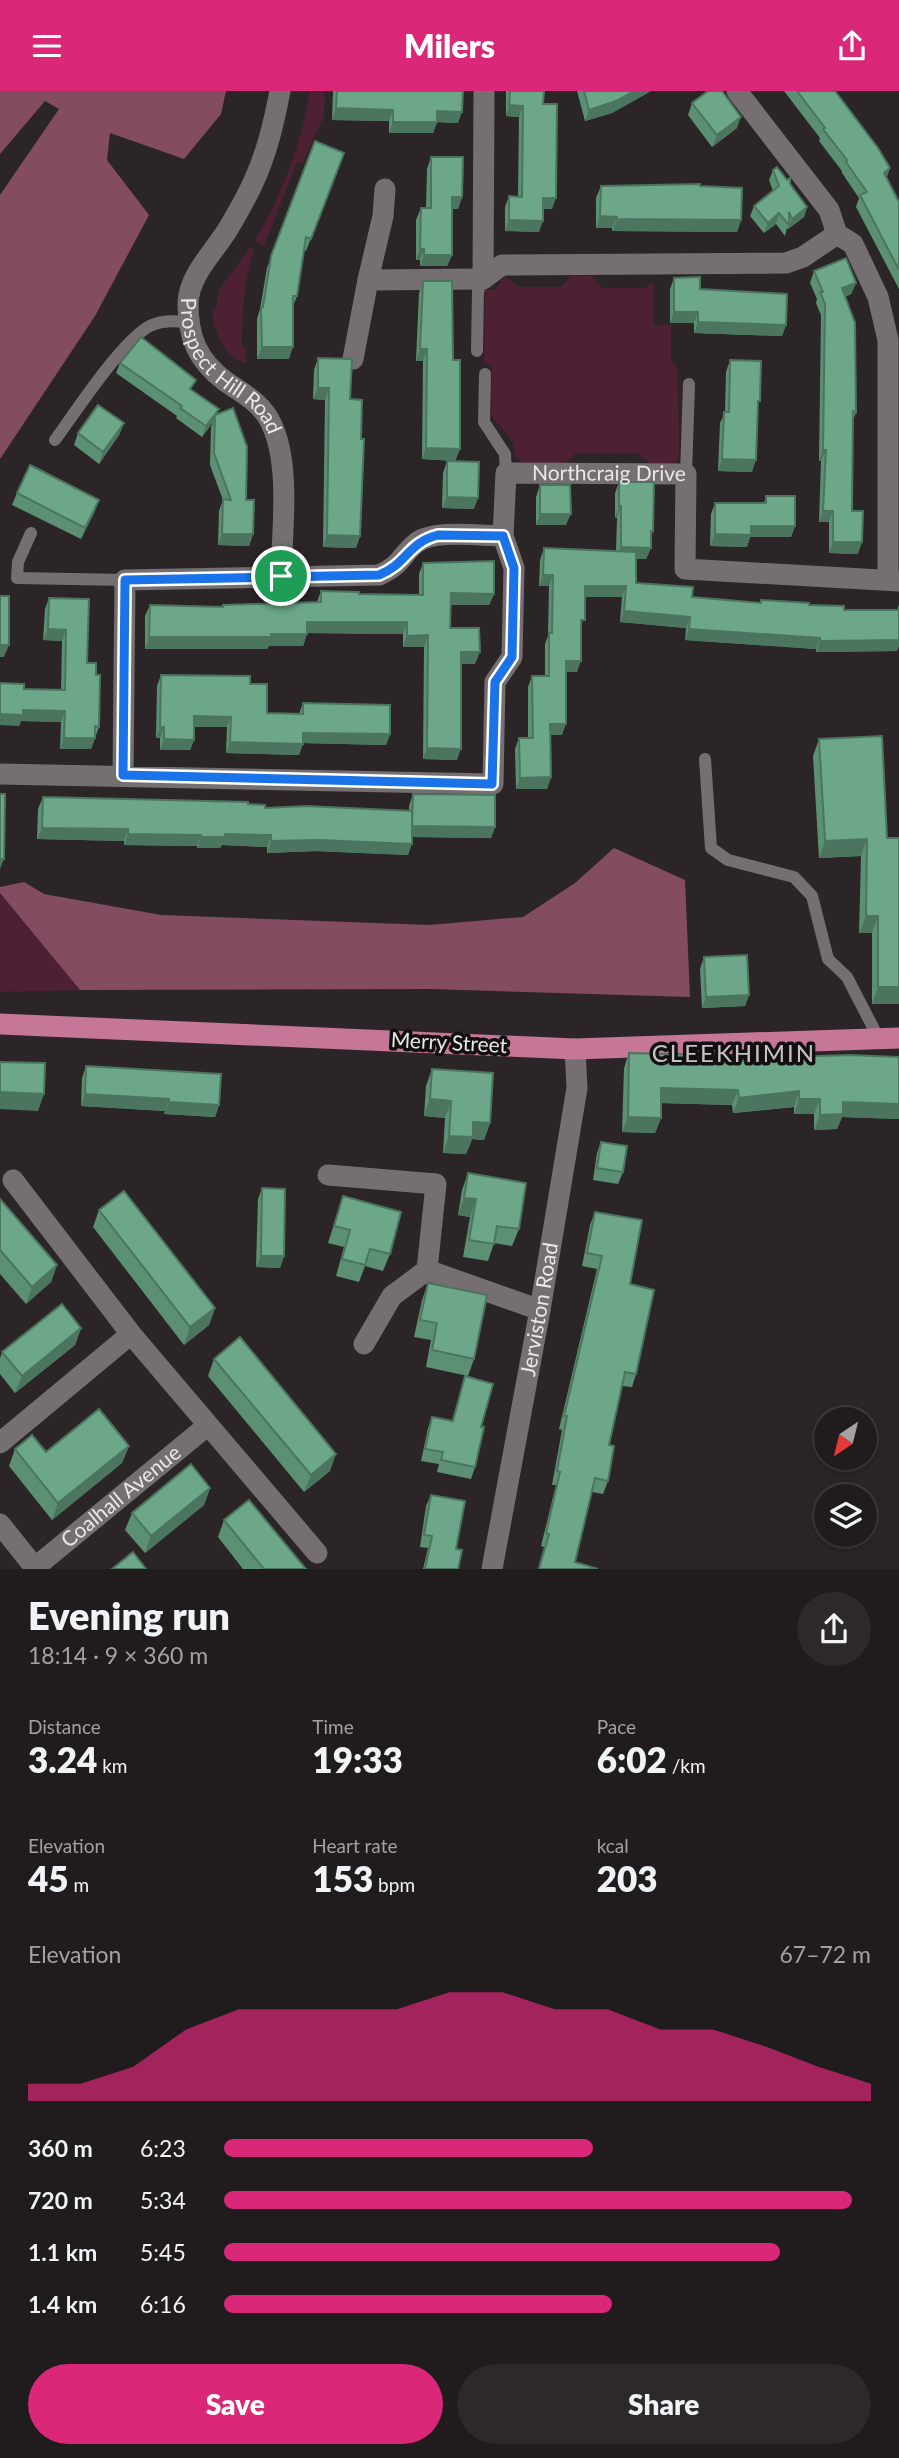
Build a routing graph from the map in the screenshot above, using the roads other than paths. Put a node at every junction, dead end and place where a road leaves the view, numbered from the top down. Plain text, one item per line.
1 (280, 91) edge
2 (484, 91) edge
3 (737, 91) edge
4 (384, 189) dead end
5 (837, 234) junction
6 (483, 279) junction
7 (368, 280) junction
8 (189, 322) junction
9 (477, 351) dead end
10 (353, 359) edge
11 (485, 374) dead end
12 (689, 384) dead end
13 (55, 440) dead end
14 (506, 474) junction
15 (686, 474) junction
16 (31, 533) dead end
17 (503, 536) junction
18 (281, 576) junction
19 (125, 580) junction
20 (893, 581) edge
21 (705, 759) dead end
22 (0, 773) edge
23 (123, 775) junction
24 (0, 1024) edge
25 (889, 1038) edge
26 (575, 1049) junction
27 (328, 1175) dead end
28 (13, 1180) dead end
29 (427, 1270) junction
30 (540, 1310) junction
31 (131, 1334) junction
32 (364, 1344) dead end
33 (207, 1426) junction
34 (0, 1443) edge
35 (0, 1524) edge
36 (317, 1553) dead end
37 (35, 1568) edge
38 (492, 1569) edge

1 - 8 street, Prospect Hill Road
2 - 6 street
3 - 5 street, Northcraig Drive
4 - 7 street
5 - 6 street
5 - 20 street, Northcraig Drive
6 - 7 street
6 - 9 lane
7 - 10 street
8 - 13 lane
8 - 18 street, Prospect Hill Road
11 - 14 lane
12 - 15 lane
14 - 15 street, Northcraig Drive
14 - 17 street, Northcraig Drive
15 - 20 street, Northcraig Drive
16 - 19 lane
17 - 18 street
17 - 23 street
18 - 19 street
19 - 23 street
21 - 25 lane
22 - 23 street
24 - 26 main road, Merry Street
25 - 26 main road, Merry Street
26 - 30 street, Jerviston Road
27 - 29 street
28 - 31 street
29 - 30 street
29 - 32 street
30 - 38 street, Jerviston Road
31 - 33 street
31 - 34 street
33 - 36 street
33 - 37 street, Coalhall Avenue
35 - 37 street

